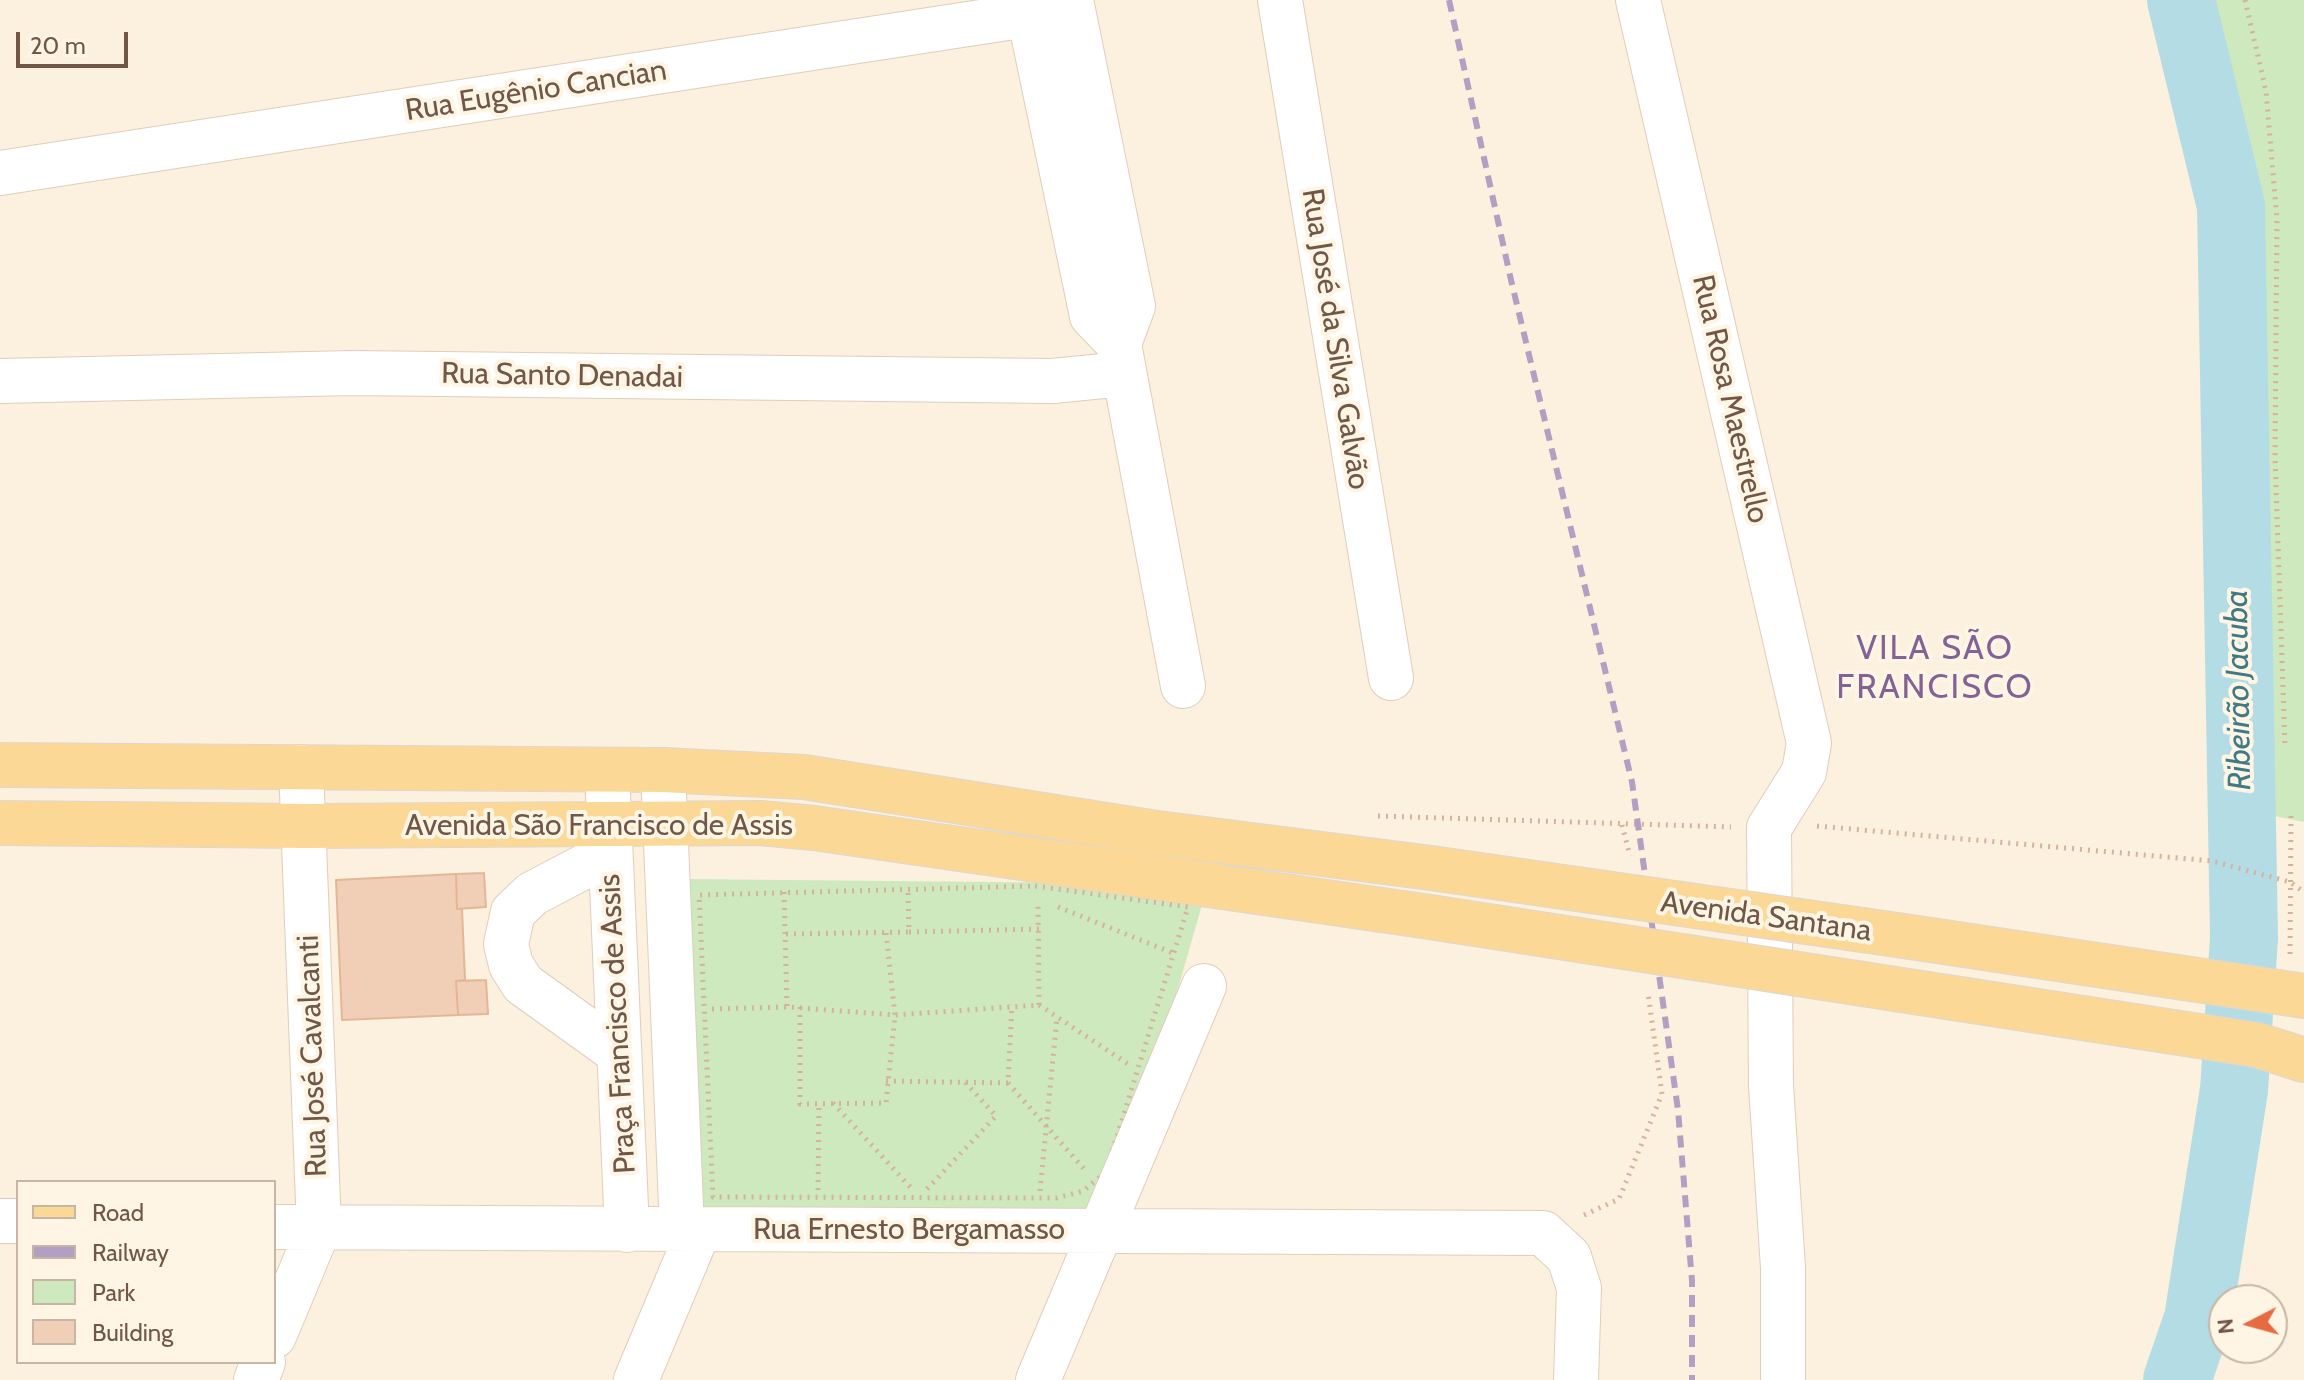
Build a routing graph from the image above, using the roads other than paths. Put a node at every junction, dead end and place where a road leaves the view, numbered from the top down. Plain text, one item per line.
1 (1280, 0) edge
2 (1638, 0) edge
3 (1072, 4) edge
4 (1028, 8) edge
5 (0, 173) edge
6 (1121, 359) junction
7 (0, 381) edge
8 (1391, 678) dead end
9 (1183, 686) dead end
10 (0, 765) edge
11 (301, 767) junction
12 (607, 770) junction
13 (663, 770) junction
14 (0, 823) edge
15 (666, 823) junction
16 (306, 826) junction
17 (609, 838) junction
18 (1228, 842) joint
19 (1241, 890) joint
20 (1204, 986) dead end
21 (2287, 994) edge
22 (619, 1053) junction
23 (2304, 1060) edge
24 (276, 1227) edge
25 (319, 1228) junction
26 (627, 1230) junction
27 (690, 1230) junction
28 (1100, 1231) junction
29 (276, 1331) edge
30 (636, 1380) edge
31 (1038, 1380) edge
32 (1576, 1380) edge
33 (1783, 1380) edge

1 - 8 street, Rua José da Silva Galvão
2 - 33 street, Rua Rosa Maestrello
3 - 4 street, Rua Eugênio Cancian
3 - 6 street
4 - 5 street, Rua Eugênio Cancian
4 - 6 street
6 - 7 street, Rua Santo Denadai
6 - 9 street
10 - 11 main road, Avenida São Francisco de Assis
11 - 12 main road, Avenida São Francisco de Assis
11 - 16 street, Rua José Cavalcanti
12 - 13 main road, Avenida São Francisco de Assis
12 - 17 street, Praça Francisco de Assis
13 - 15 street, Praça Francisco de Assis
13 - 18 main road, Avenida São Francisco de Assis
14 - 16 main road, Avenida São Francisco de Assis
15 - 17 main road, Avenida São Francisco de Assis
15 - 19 main road, Avenida São Francisco de Assis
15 - 27 street, Praça Francisco de Assis
16 - 17 main road, Avenida São Francisco de Assis
16 - 25 street, Rua José Cavalcanti
17 - 22 street, Praça Francisco de Assis
17 - 22 street
18 - 21 main road, Avenida Santana, bridge
19 - 23 main road, Avenida Santana, bridge
20 - 28 street
22 - 26 street, Praça Francisco de Assis
24 - 25 street, Rua Ernesto Bergamasso
25 - 26 street, Rua Ernesto Bergamasso
25 - 29 street, Rua José Cavalcanti
26 - 27 street, Rua Ernesto Bergamasso
27 - 28 street, Rua Ernesto Bergamasso
27 - 30 street
28 - 31 street
28 - 32 street, Rua Ernesto Bergamasso

